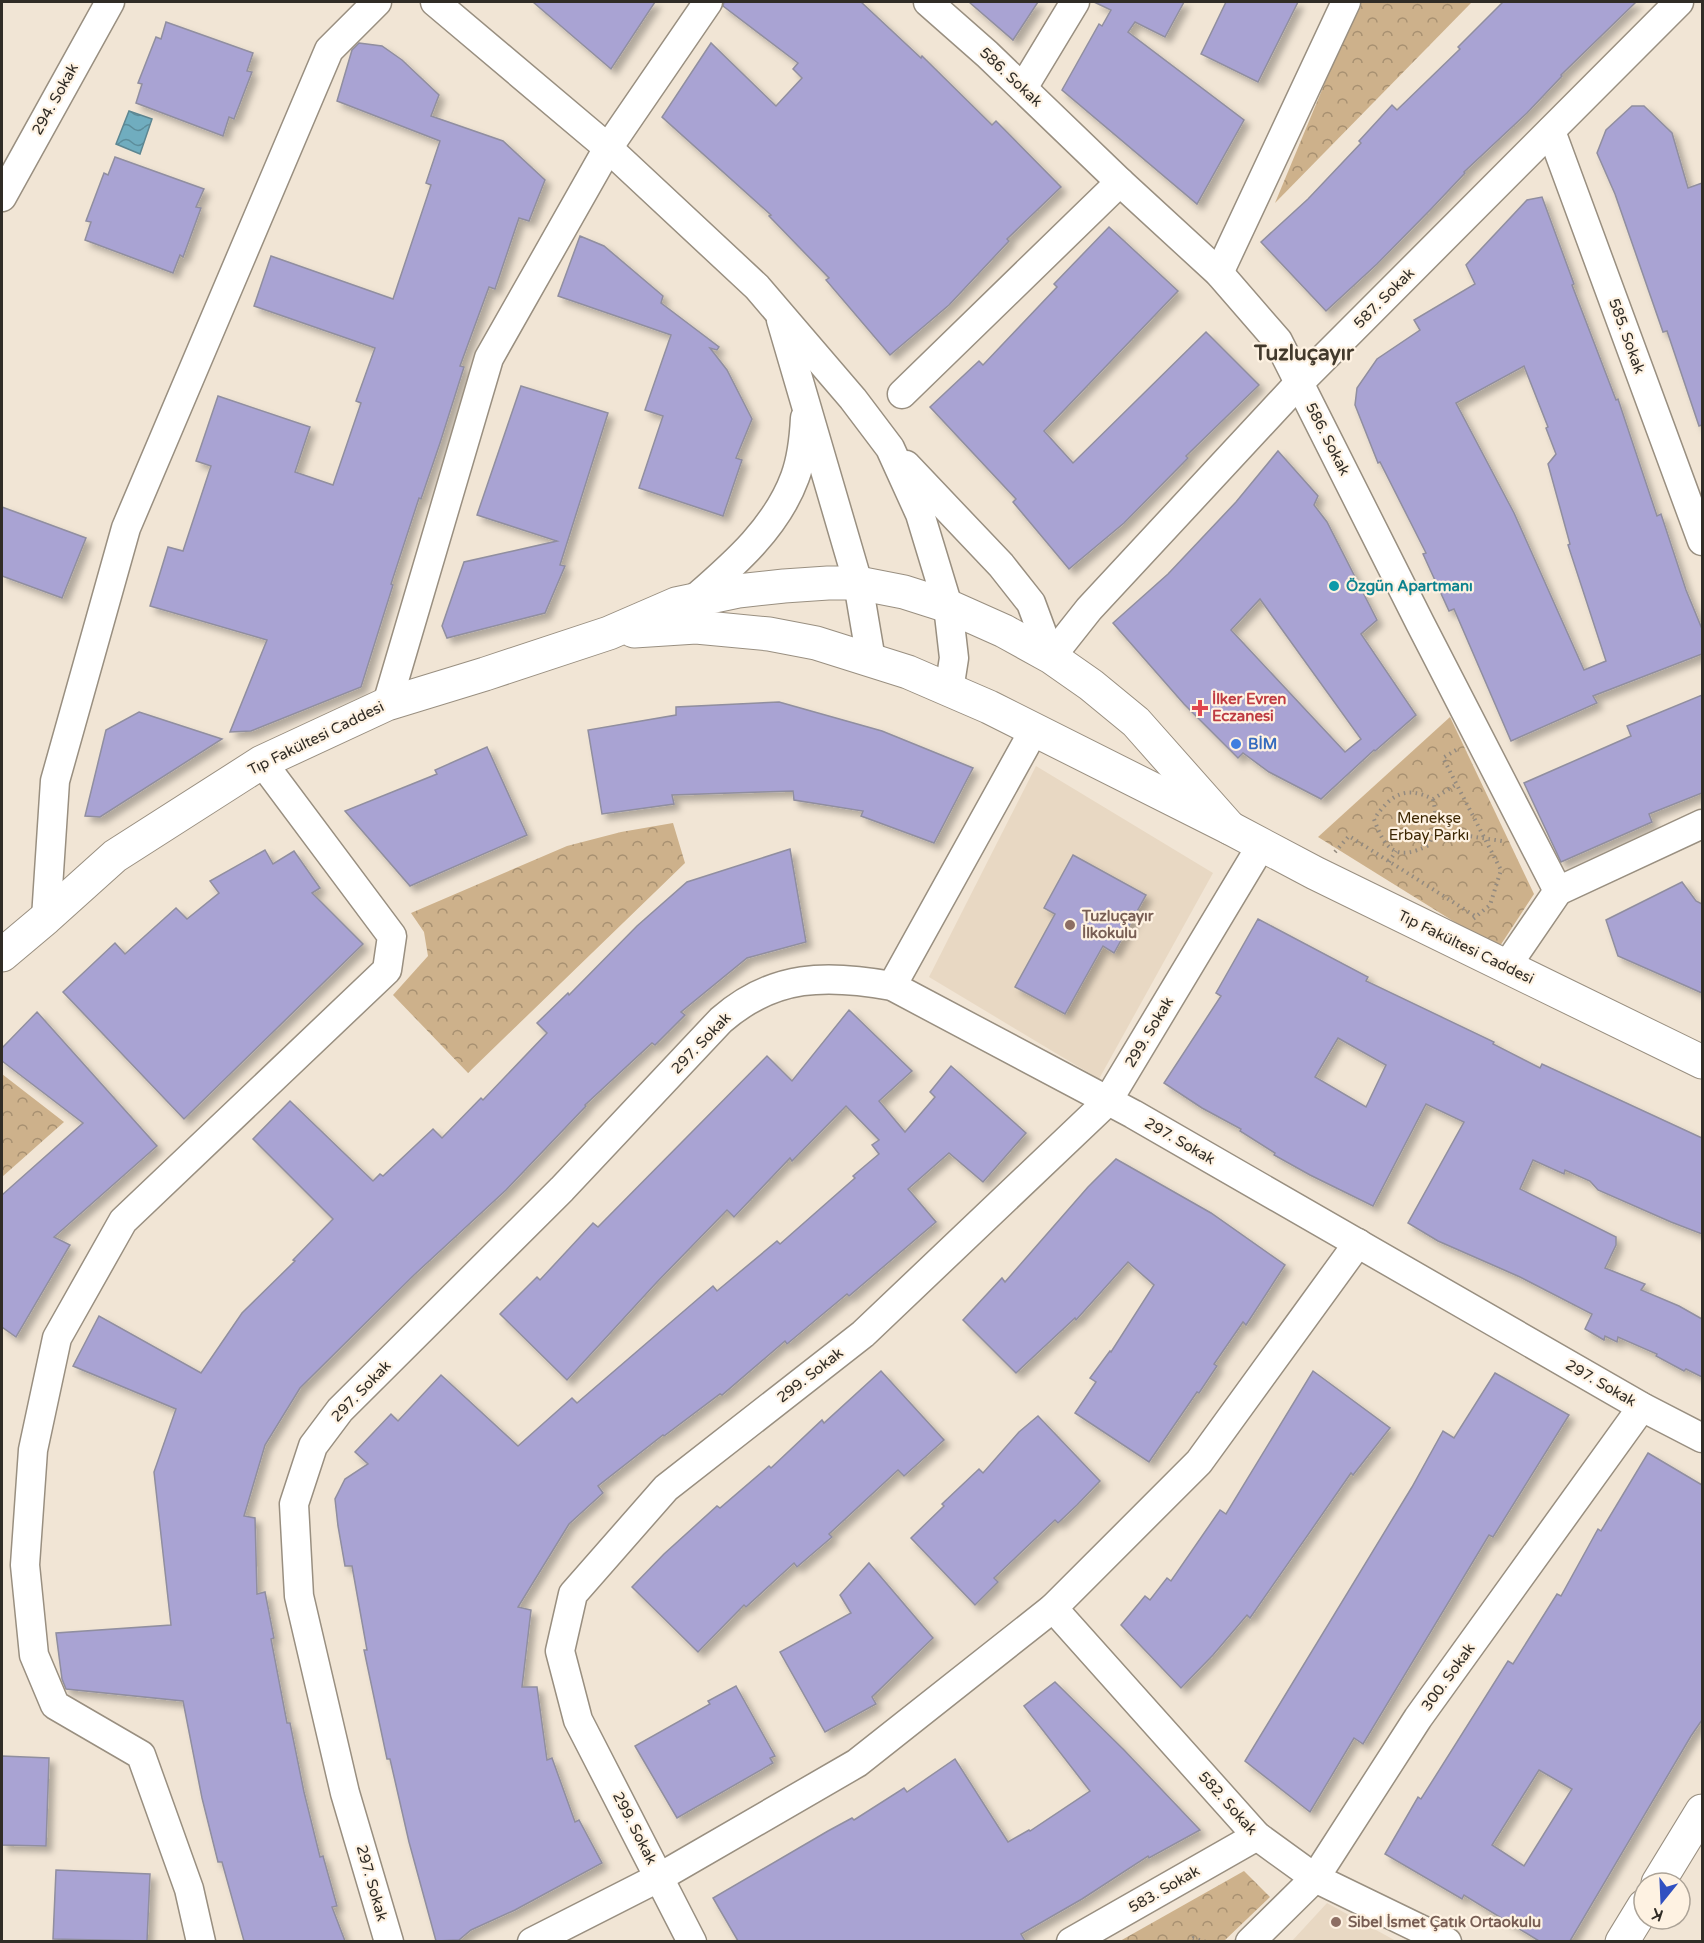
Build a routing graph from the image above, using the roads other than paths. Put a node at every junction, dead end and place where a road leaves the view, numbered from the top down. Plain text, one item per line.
1 (110, 2) edge
2 (377, 2) edge
3 (435, 2) edge
4 (708, 2) edge
5 (928, 2) edge
6 (1075, 2) edge
7 (1346, 2) edge
8 (1679, 2) edge
9 (1023, 88) junction
10 (1551, 131) junction
11 (608, 148) junction
12 (1120, 182) junction
13 (2, 197) edge
14 (1219, 273) junction
15 (779, 312) junction
16 (1299, 383) junction
17 (902, 394) dead end
18 (806, 404) junction
19 (890, 448) junction
20 (1702, 541) edge
21 (858, 583) junction
22 (692, 601) junction
23 (948, 606) junction
24 (609, 633) junction
25 (1051, 657) junction
26 (871, 660) junction
27 (949, 690) junction
28 (387, 704) junction
29 (1034, 730) junction
30 (262, 762) junction
31 (1702, 824) edge
32 (1230, 828) junction
33 (1261, 846) junction
34 (1558, 891) junction
35 (46, 918) junction
36 (2, 955) edge
37 (1506, 967) junction
38 (892, 986) junction
39 (1702, 1062) edge
40 (1107, 1102) junction
41 (1358, 1243) junction
42 (1641, 1407) junction
43 (1702, 1438) edge
44 (1053, 1608) junction
45 (1702, 1811) edge
46 (1257, 1836) junction
47 (1665, 1871) edge
48 (660, 1877) junction
49 (1315, 1878) junction
50 (1632, 1925) edge
51 (201, 1941) edge
52 (389, 1941) edge
53 (532, 1941) edge
54 (692, 1941) edge
55 (1071, 1941) edge
56 (1250, 1941) edge
57 (1447, 1941) edge
58 (1622, 1941) edge

1 - 13 street, 294. Sokak
2 - 35 street
3 - 11 street
4 - 11 street
5 - 9 street, 586. Sokak
6 - 9 street
7 - 14 street
8 - 10 street, 587. Sokak
9 - 12 street, 586. Sokak
10 - 16 street, 587. Sokak
10 - 20 street, 585. Sokak
11 - 15 street
11 - 28 street
12 - 14 street, 586. Sokak
12 - 17 street
14 - 16 street, 586. Sokak
15 - 18 street
15 - 19 street
16 - 25 street, 587. Sokak
16 - 34 street, 586. Sokak
18 - 21 street
18 - 22 street
19 - 23 street
19 - 25 street
21 - 22 main road
21 - 23 main road
21 - 26 street
22 - 24 main road
23 - 25 main road
23 - 27 street
24 - 26 main road
24 - 28 main road, Tıp Fakültesi Caddesi
25 - 32 main road
26 - 27 main road
27 - 29 main road
28 - 30 main road, Tıp Fakültesi Caddesi
29 - 32 main road
29 - 38 street
30 - 35 main road, Tıp Fakültesi Caddesi
30 - 51 street
31 - 34 street
32 - 33 main road, Tıp Fakültesi Caddesi
33 - 37 main road, Tıp Fakültesi Caddesi
33 - 40 street, 299. Sokak
34 - 37 street
35 - 36 main road, Tıp Fakültesi Caddesi
37 - 39 main road, Tıp Fakültesi Caddesi
38 - 40 street, 297. Sokak
38 - 52 street, 297. Sokak
40 - 41 street, 297. Sokak
40 - 48 street, 299. Sokak
41 - 42 street, 297. Sokak
41 - 44 street
42 - 43 street, 297. Sokak
42 - 49 street, 300. Sokak
44 - 46 street, 582. Sokak
44 - 48 street
45 - 47 main road
46 - 49 street, 582. Sokak
46 - 55 street, 583. Sokak
48 - 53 street
48 - 54 street, 299. Sokak
49 - 56 street, 300. Sokak
49 - 57 street, 582. Sokak
50 - 58 main road

